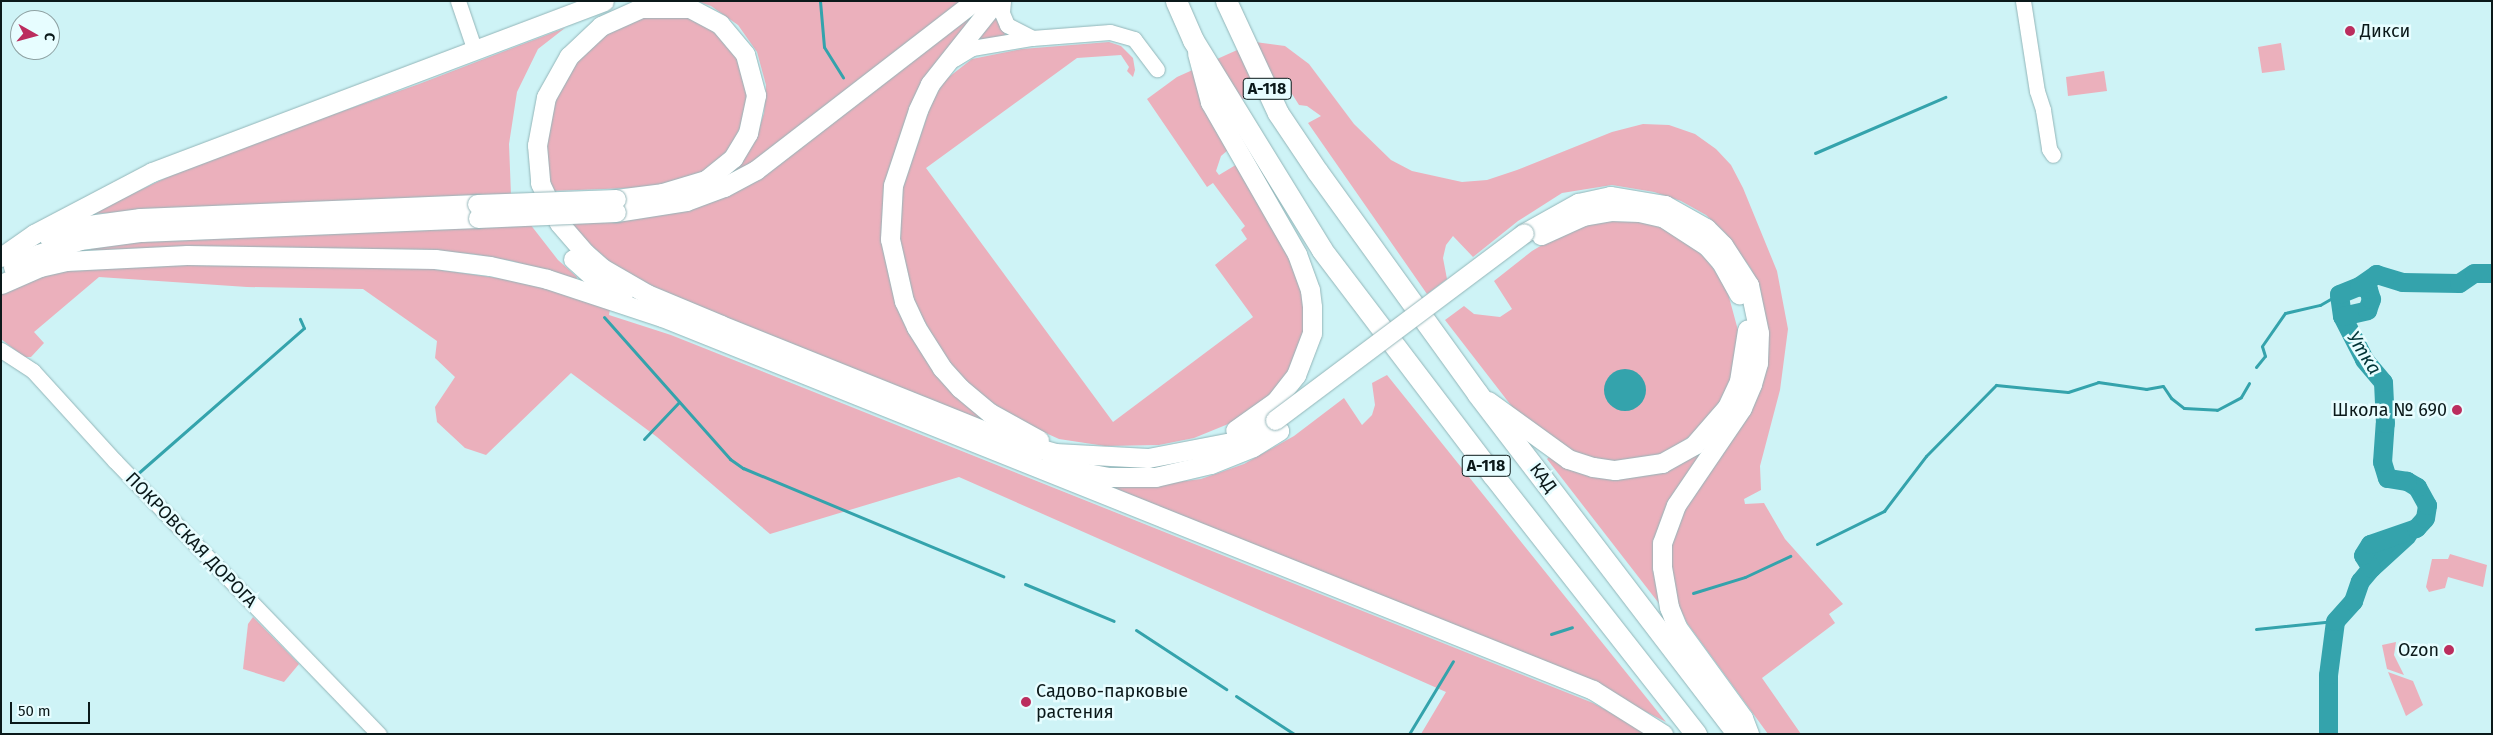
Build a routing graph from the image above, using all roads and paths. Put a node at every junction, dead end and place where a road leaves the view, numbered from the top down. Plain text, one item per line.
1 (458, 1) edge
2 (604, 1) edge
3 (624, 1) edge
4 (975, 1) edge
5 (996, 1) edge
6 (1003, 1) edge
7 (1176, 1) edge
8 (1226, 1) edge
9 (2023, 1) edge
10 (1032, 38) junction
11 (1193, 40) junction
12 (474, 48) junction
13 (944, 65) junction
14 (1156, 69) dead end
15 (2053, 155) dead end
16 (616, 205) junction
17 (478, 211) junction
18 (1527, 237) junction
19 (17, 246) junction
20 (1, 257) edge
21 (1, 274) edge
22 (1, 284) edge
23 (662, 317) junction
24 (1, 350) edge
25 (1477, 393) junction
26 (1280, 424) junction
27 (984, 448) junction
28 (1197, 448) junction
29 (1095, 457) junction
30 (379, 734) edge
31 (1663, 734) edge
32 (1696, 734) edge
33 (1738, 734) edge
34 (1749, 734) edge

1 - 12 street
2 - 12 main road
3 - 23 main road
4 - 16 main road
5 - 13 main road
6 - 10 street
7 - 11 highway, А-118
8 - 25 highway, КАД / А-118
9 - 15 street
10 - 13 street
10 - 14 street
11 - 28 main road
11 - 32 highway, А-118
12 - 19 main road
13 - 29 main road
16 - 17 main road, bridge
16 - 29 main road
17 - 19 main road
17 - 21 main road
18 - 25 main road
18 - 26 main road, bridge
18 - 34 main road
19 - 20 main road
22 - 23 main road
23 - 27 main road
24 - 30 street, ПОКРОВСКАЯ ДОРОГА
25 - 33 highway, КАД / А-118
26 - 27 main road
26 - 28 main road
27 - 31 main road
28 - 29 main road

